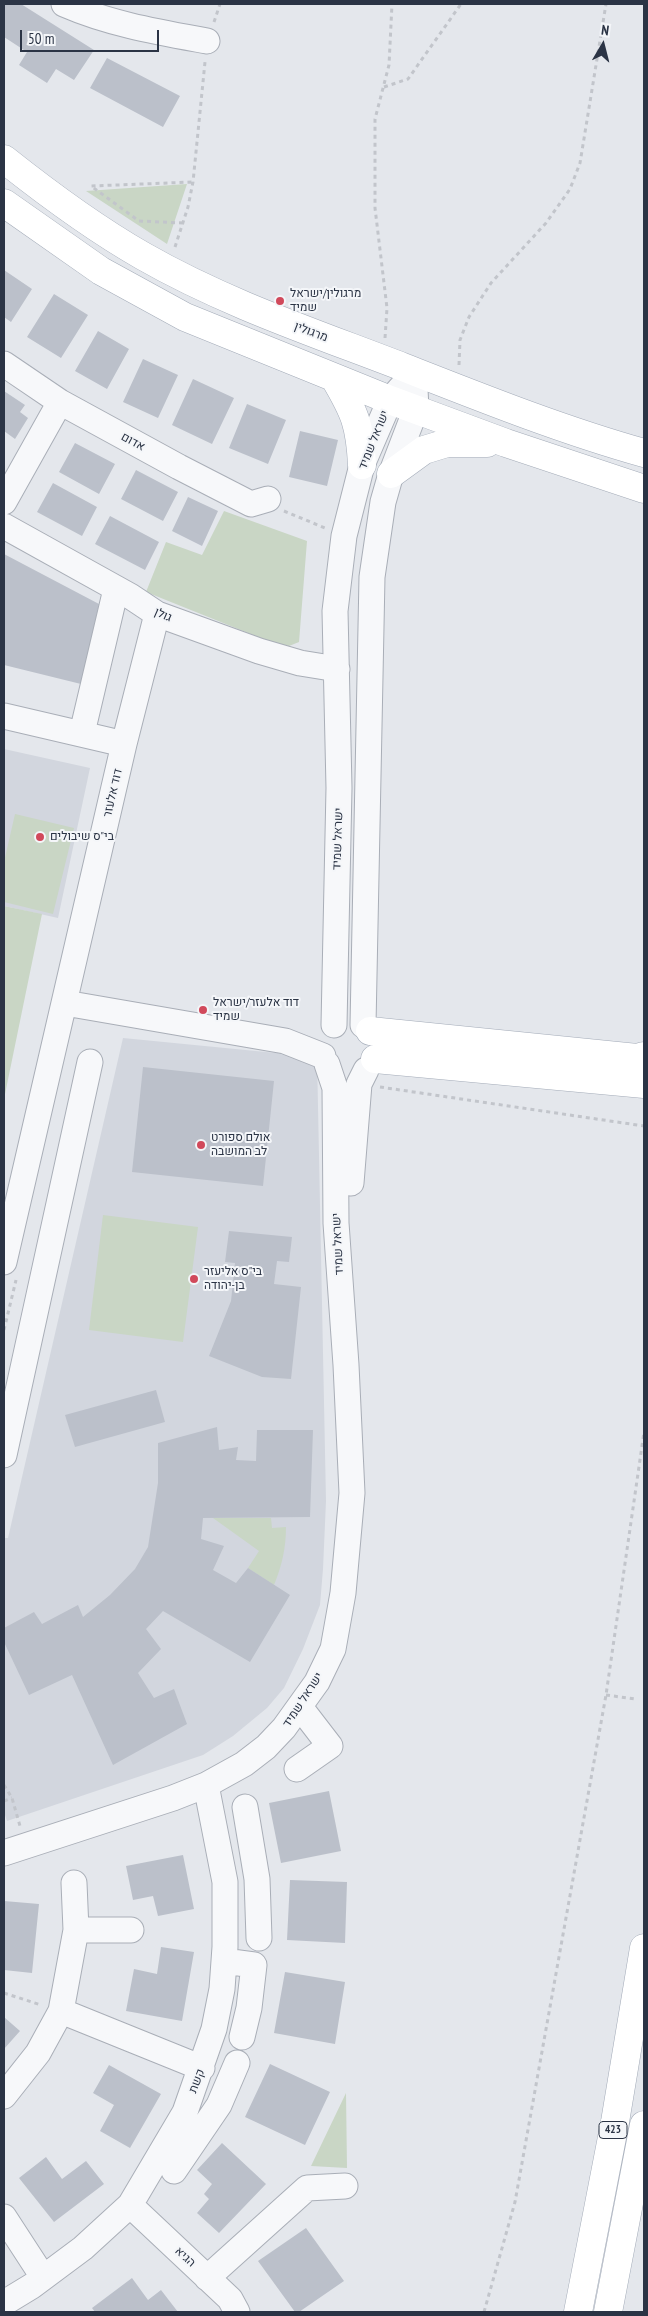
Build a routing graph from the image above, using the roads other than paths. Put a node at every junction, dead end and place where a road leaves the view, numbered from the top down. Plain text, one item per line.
1 (64, 4) edge
2 (208, 42) road end
3 (4, 159) edge
4 (4, 202) edge
5 (4, 364) edge
6 (415, 372) junction
7 (335, 379) junction
8 (390, 400) junction
9 (60, 402) junction
10 (416, 409) junction
11 (506, 443) junction
12 (644, 453) edge
13 (362, 465) junction
14 (391, 474) junction
15 (644, 489) edge
16 (265, 500) road end
17 (4, 502) edge
18 (4, 526) edge
19 (116, 589) junction
20 (156, 614) junction
21 (336, 670) junction
22 (4, 716) edge
23 (82, 733) junction
24 (124, 744) junction
25 (65, 1003) junction
26 (367, 1028) junction
27 (327, 1045) junction
28 (644, 1056) edge
29 (90, 1062) dead end
30 (366, 1071) junction
31 (644, 1084) edge
32 (23, 1181) junction
33 (61, 1193) junction
34 (4, 1262) edge
35 (346, 1365) junction
36 (4, 1455) edge
37 (300, 1707) junction
38 (297, 1768) dead end
39 (206, 1785) junction
40 (245, 1807) dead end
41 (15, 1849) edge
42 (257, 1879) junction
43 (225, 1882) junction
44 (74, 1883) dead end
45 (76, 1930) junction
46 (131, 1930) dead end
47 (259, 1938) dead end
48 (644, 1948) edge
49 (224, 1961) junction
50 (61, 2011) junction
51 (242, 2037) dead end
52 (237, 2064) dead end
53 (202, 2068) junction
54 (4, 2096) edge
55 (185, 2112) junction
56 (207, 2124) junction
57 (644, 2124) edge
58 (174, 2171) dead end
59 (345, 2186) dead end
60 (130, 2205) junction
61 (4, 2217) edge
62 (43, 2277) junction
63 (207, 2278) junction
64 (4, 2303) edge
65 (237, 2312) edge
66 (578, 2312) edge
67 (608, 2312) edge

1 - 2 street
3 - 6 main road, מרגולין
4 - 7 main road
5 - 9 street, אדום
6 - 8 street, ישראל שמיד
6 - 10 street
6 - 12 main road, מרגולין
7 - 8 main road
7 - 13 main road
8 - 10 main road
8 - 13 street, ישראל שמיד
9 - 16 street, אדום
9 - 17 street
10 - 11 main road
10 - 14 street
11 - 14 main road
11 - 15 main road
13 - 21 street, ישראל שמיד
14 - 26 street
18 - 19 street, גולן
19 - 20 street, גולן
19 - 23 street
20 - 21 street, גולן
20 - 24 street, דוד אלעזר
21 - 27 street, ישראל שמיד
22 - 23 street
23 - 24 street
24 - 25 street, דוד אלעזר
25 - 27 street
25 - 32 street, דוד אלעזר
26 - 27 street
26 - 28 main road
26 - 30 street
27 - 30 street
27 - 35 street, ישראל שמיד
29 - 33 street
30 - 31 main road
30 - 35 street, ישראל שמיד
32 - 33 street
32 - 34 street, דוד אלעזר
33 - 36 street
35 - 37 street, ישראל שמיד
37 - 38 street
37 - 39 street, ישראל שמיד
39 - 41 street, ישראל שמיד
39 - 43 street, קשת
40 - 42 street
42 - 43 street
42 - 47 street
43 - 49 street, קשת
44 - 45 street
45 - 46 street
45 - 50 street
48 - 66 main road, 423
49 - 51 street
49 - 53 street, קשת
50 - 53 street
50 - 54 street
52 - 56 street
53 - 55 street, קשת
55 - 56 street
55 - 60 street, קשת
56 - 58 street
57 - 67 main road, 423
59 - 63 street
60 - 62 street, קשת
60 - 63 street, הגיא
61 - 62 street
62 - 64 street, קשת
63 - 65 street, הגיא

